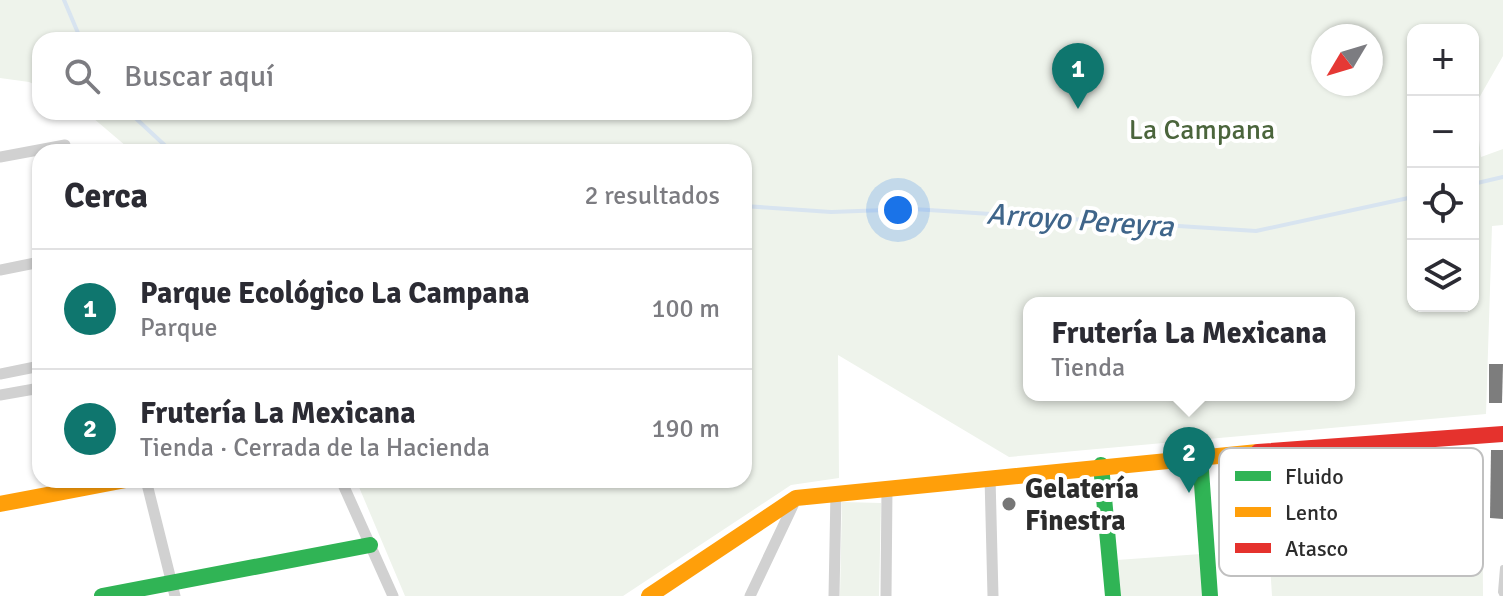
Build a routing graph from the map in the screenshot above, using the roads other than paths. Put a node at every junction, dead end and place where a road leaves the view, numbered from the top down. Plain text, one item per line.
1 (32, 153) edge
2 (0, 157) edge
3 (32, 264) edge
4 (0, 270) edge
5 (32, 368) edge
6 (0, 374) edge
7 (32, 389) edge
8 (0, 395) edge
9 (1503, 434) edge
10 (1310, 448) edge
11 (1219, 455) edge
12 (1200, 456) junction
13 (1101, 465) junction
14 (990, 477) junction
15 (84, 488) edge
16 (148, 488) edge
17 (345, 488) edge
18 (887, 488) junction
19 (836, 492) junction
20 (796, 498) junction
21 (0, 504) edge
22 (370, 545) junction
23 (1503, 568) edge
24 (173, 590) edge
25 (102, 596) edge
26 (393, 596) edge
27 (649, 596) edge
28 (750, 596) edge
29 (834, 596) edge
30 (886, 596) edge
31 (993, 596) edge
32 (1113, 596) edge
33 (1210, 596) edge
34 (1503, 596) edge

1 - 2 street
3 - 4 street
5 - 6 street
7 - 8 street
9 - 10 main road
11 - 12 main road
12 - 13 main road
12 - 33 main road
13 - 14 main road
13 - 32 main road
14 - 18 main road
14 - 31 street
15 - 21 main road
16 - 24 street
17 - 22 street
18 - 19 main road
18 - 30 street
19 - 20 main road
19 - 29 street
20 - 27 main road
20 - 28 street
22 - 24 main road
22 - 26 street
23 - 34 lane
24 - 25 main road

